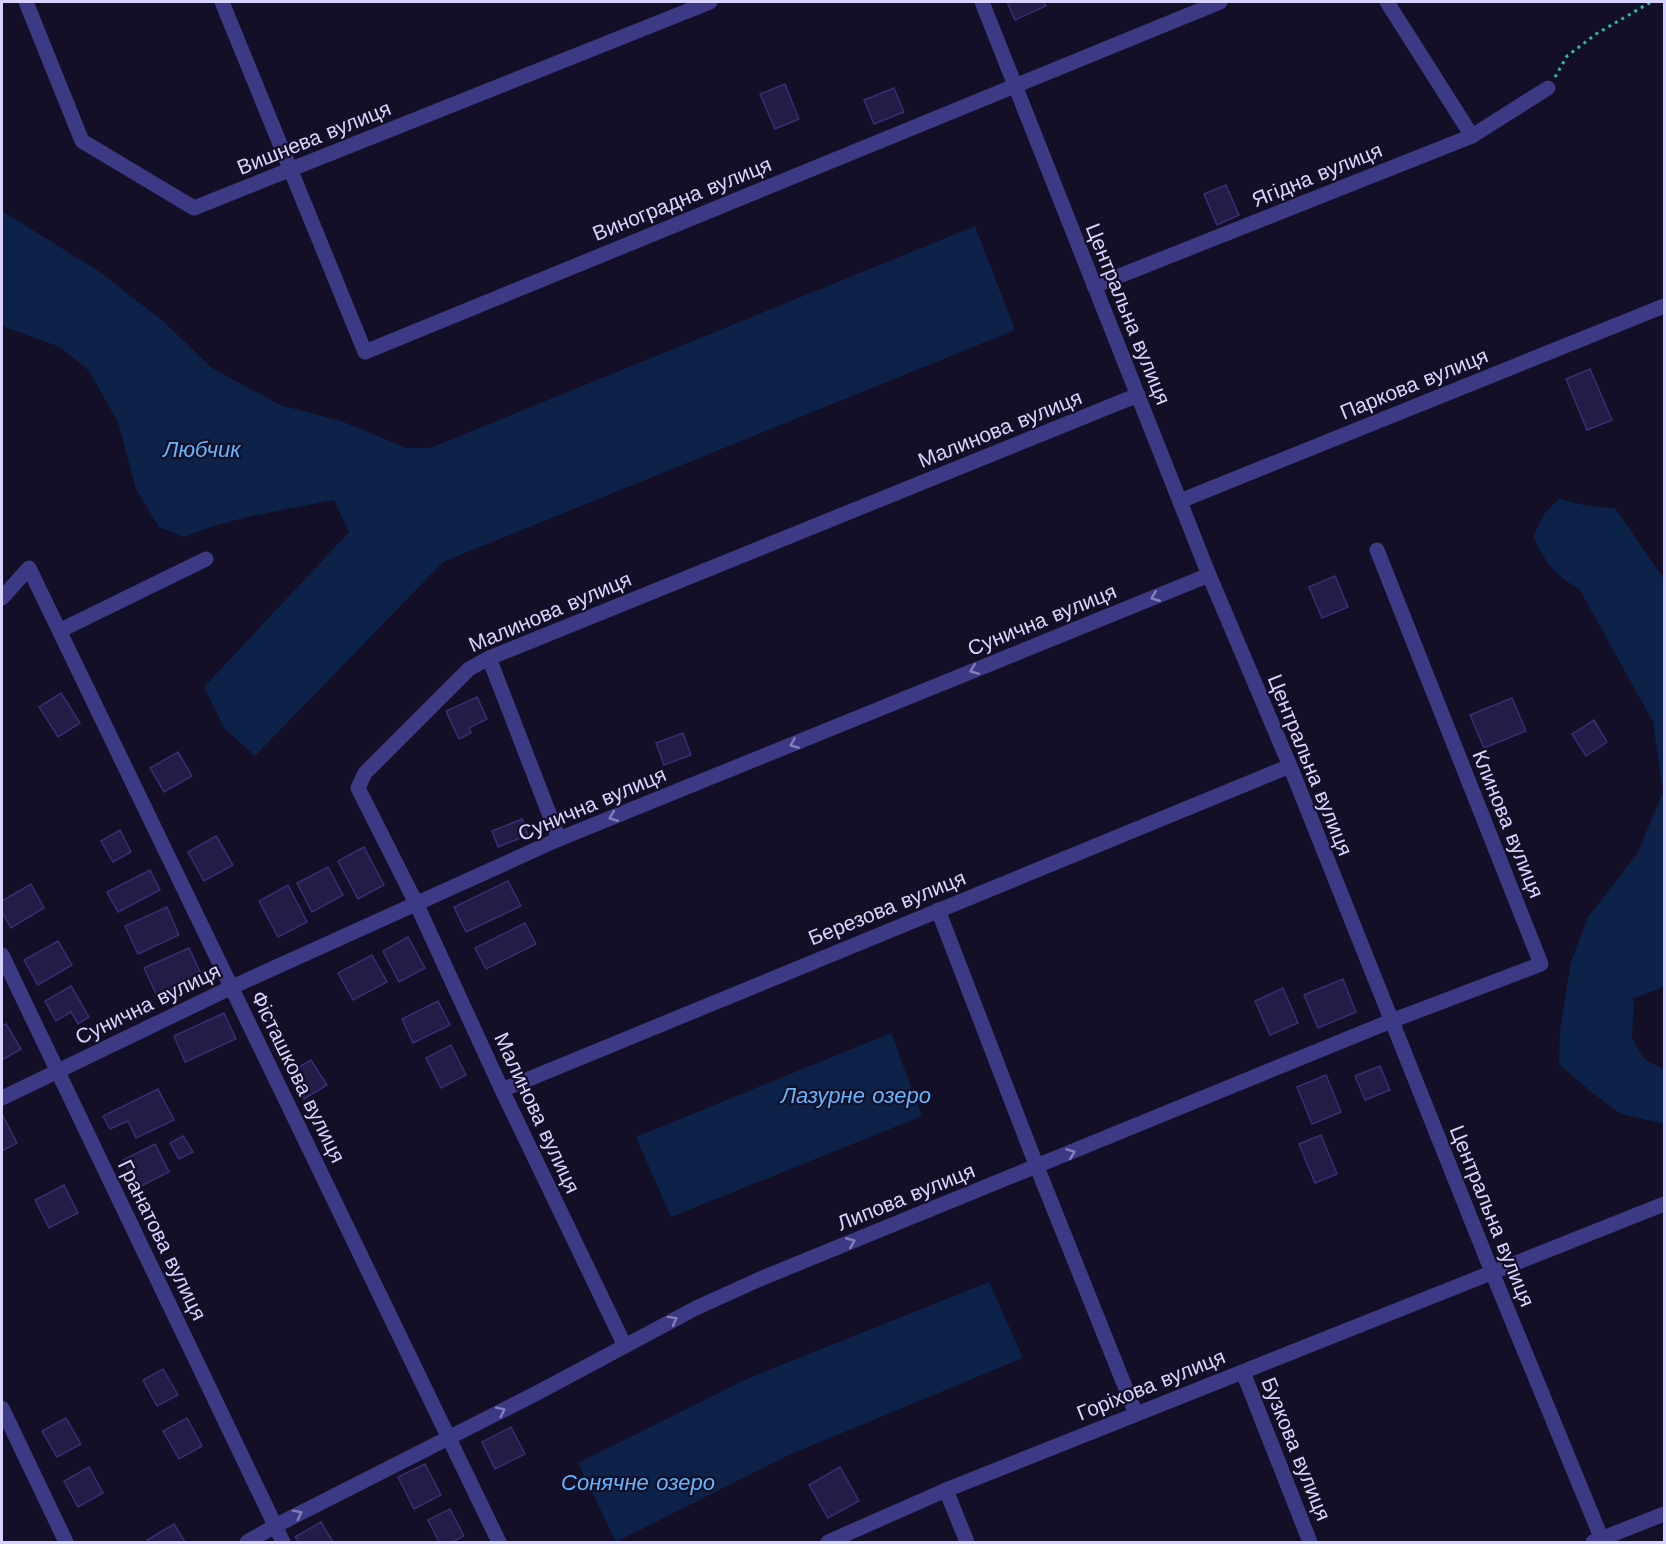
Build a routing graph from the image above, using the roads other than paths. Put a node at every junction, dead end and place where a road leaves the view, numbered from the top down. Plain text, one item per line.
1 (26, 2) edge
2 (222, 2) edge
3 (710, 2) edge
4 (982, 2) edge
5 (1220, 2) edge
6 (1388, 2) edge
7 (1015, 85) junction
8 (1548, 88) road end
9 (1472, 136) junction
10 (290, 170) junction
11 (1094, 286) junction
12 (1665, 306) edge
13 (1138, 395) junction
14 (1180, 501) junction
15 (1377, 550) dead end
16 (206, 560) dead end
17 (1209, 575) junction
18 (2, 598) edge
19 (61, 630) junction
20 (489, 658) junction
21 (1290, 766) junction
22 (559, 839) junction
23 (416, 903) junction
24 (938, 910) junction
25 (2, 955) edge
26 (232, 987) junction
27 (1391, 1021) junction
28 (57, 1071) junction
29 (502, 1090) junction
30 (2, 1098) edge
31 (1037, 1167) junction
32 (1665, 1204) edge
33 (1492, 1272) junction
34 (625, 1346) junction
35 (1243, 1372) junction
36 (2, 1408) edge
37 (1136, 1414) junction
38 (448, 1437) junction
39 (946, 1490) junction
40 (1665, 1514) edge
41 (275, 1526) junction
42 (1599, 1541) edge
43 (66, 1542) edge
44 (247, 1542) edge
45 (283, 1542) edge
46 (499, 1542) edge
47 (828, 1542) edge
48 (967, 1542) edge
49 (1310, 1542) edge

1 - 10 street, Вишнева вулиця
2 - 10 street
3 - 10 street, Вишнева вулиця
4 - 7 street, Центральна вулиця
5 - 7 street, Виноградна вулиця
6 - 9 street
7 - 10 street, Виноградна вулиця
7 - 11 street, Центральна вулиця
8 - 9 street, Ягідна вулиця
9 - 11 street, Ягідна вулиця
11 - 13 street, Центральна вулиця
12 - 14 street, Паркова вулиця
13 - 14 street, Центральна вулиця
13 - 20 street, Малинова вулиця
14 - 17 street, Центральна вулиця
15 - 27 street, Клинова вулиця
16 - 19 street
17 - 21 street, Центральна вулиця
17 -> 22 street, Сунична вулиця
18 - 19 street, Фісташкова вулиця
19 - 26 street, Фісташкова вулиця
20 - 22 street
20 - 23 street, Малинова вулиця
21 - 24 street, Березова вулиця
21 - 27 street, Центральна вулиця
22 - 23 street, Сунична вулиця
23 - 26 street, Сунична вулиця
23 - 29 street, Малинова вулиця
24 - 29 street, Березова вулиця
24 - 31 street
25 - 28 street, Гранатова вулиця
26 - 28 street, Сунична вулиця
26 - 38 street, Фісташкова вулиця
31 -> 27 street, Липова вулиця
27 - 33 street, Центральна вулиця
28 - 30 street, Сунична вулиця
28 - 41 street, Гранатова вулиця
29 - 34 street, Малинова вулиця
34 -> 31 street, Липова вулиця
31 - 37 street
32 - 33 street, Горіхова вулиця
33 - 35 street, Горіхова вулиця
33 - 42 street, Центральна вулиця
38 -> 34 street, Липова вулиця
35 - 37 street, Горіхова вулиця
35 - 49 street, Бузкова вулиця
36 - 43 street
37 - 39 street, Горіхова вулиця
41 -> 38 street, Липова вулиця
38 - 46 street, Фісташкова вулиця
39 - 47 street, Горіхова вулиця
39 - 48 street
40 - 42 street
41 - 44 street, Липова вулиця
41 - 45 street, Гранатова вулиця

